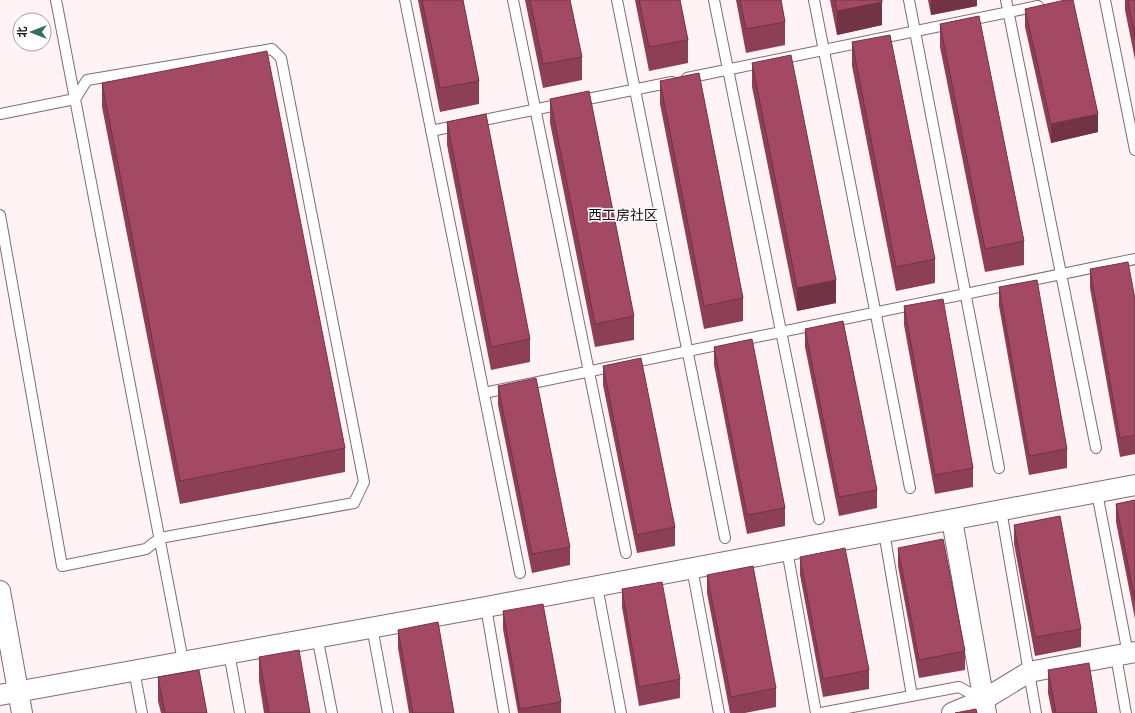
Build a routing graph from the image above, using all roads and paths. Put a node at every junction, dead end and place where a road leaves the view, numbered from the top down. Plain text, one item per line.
1 (56, 0) edge
2 (405, 0) edge
3 (512, 0) edge
4 (617, 0) edge
5 (714, 0) edge
6 (814, 0) edge
7 (908, 0) edge
8 (1006, 0) edge
9 (1105, 0) edge
10 (1047, 5) edge
11 (1009, 12) junction
12 (915, 32) junction
13 (824, 50) junction
14 (727, 70) junction
15 (635, 89) junction
16 (75, 99) junction
17 (535, 110) junction
18 (0, 114) edge
19 (431, 131) junction
20 (1135, 150) edge
21 (0, 215) edge
22 (1135, 259) edge
23 (1062, 274) junction
24 (965, 294) junction
25 (875, 312) junction
26 (782, 332) junction
27 (688, 351) junction
28 (589, 371) junction
29 (484, 392) junction
30 (1096, 448) dead end
31 (999, 468) dead end
32 (1135, 486) edge
33 (910, 488) dead end
34 (1097, 493) junction
35 (1001, 510) junction
36 (819, 519) dead end
37 (952, 520) junction
38 (884, 532) junction
39 (160, 538) junction
40 (725, 538) dead end
41 (788, 550) junction
42 (626, 553) dead end
43 (692, 568) junction
44 (520, 573) dead end
45 (597, 586) junction
46 (0, 591) edge
47 (486, 607) junction
48 (372, 627) junction
49 (317, 636) junction
50 (230, 653) junction
51 (1126, 654) edge
52 (183, 661) junction
53 (134, 670) junction
54 (1029, 672) junction
55 (9, 693) edge
56 (912, 696) junction
57 (985, 706) edge
58 (22, 713) edge
59 (142, 713) edge
60 (240, 713) edge
61 (332, 713) edge
62 (388, 713) edge
63 (504, 713) edge
64 (621, 713) edge
65 (719, 713) edge
66 (816, 713) edge
67 (821, 713) edge
68 (952, 713) edge
69 (1036, 713) edge
70 (1126, 713) edge

1 - 16 lane
2 - 19 lane
3 - 17 lane
4 - 15 lane
5 - 14 lane
6 - 13 lane
7 - 12 lane
8 - 11 lane
9 - 20 lane
10 - 11 lane
11 - 12 lane
11 - 23 lane
12 - 13 lane
12 - 24 lane
13 - 14 lane
13 - 25 lane
14 - 15 lane
14 - 26 lane
15 - 17 lane
15 - 27 lane
16 - 18 lane
16 - 39 lane
16 - 39 lane
17 - 19 lane
17 - 28 lane
19 - 29 lane
21 - 39 lane
22 - 23 lane
23 - 24 lane
23 - 30 lane
24 - 25 lane
24 - 31 lane
25 - 26 lane
25 - 33 lane
26 - 27 lane
26 - 36 lane
27 - 28 lane
27 - 40 lane
28 - 29 lane
28 - 42 lane
29 - 44 lane
32 - 34 street
34 - 35 street
34 - 51 lane
35 - 37 street
35 - 54 lane
37 - 38 street
37 - 57 street
38 - 41 street
38 - 56 lane
39 - 52 lane
41 - 43 street
41 - 66 lane
43 - 45 street
43 - 65 lane
45 - 47 street
45 - 64 lane
46 - 55 street
47 - 48 street
47 - 63 lane
48 - 49 street
48 - 62 lane
49 - 50 street
49 - 61 lane
50 - 52 street
50 - 60 lane
51 - 54 street
51 - 70 lane
52 - 53 street
53 - 55 street
53 - 59 lane
54 - 57 street
54 - 69 lane
55 - 58 street
56 - 57 lane
56 - 67 lane
57 - 68 street

